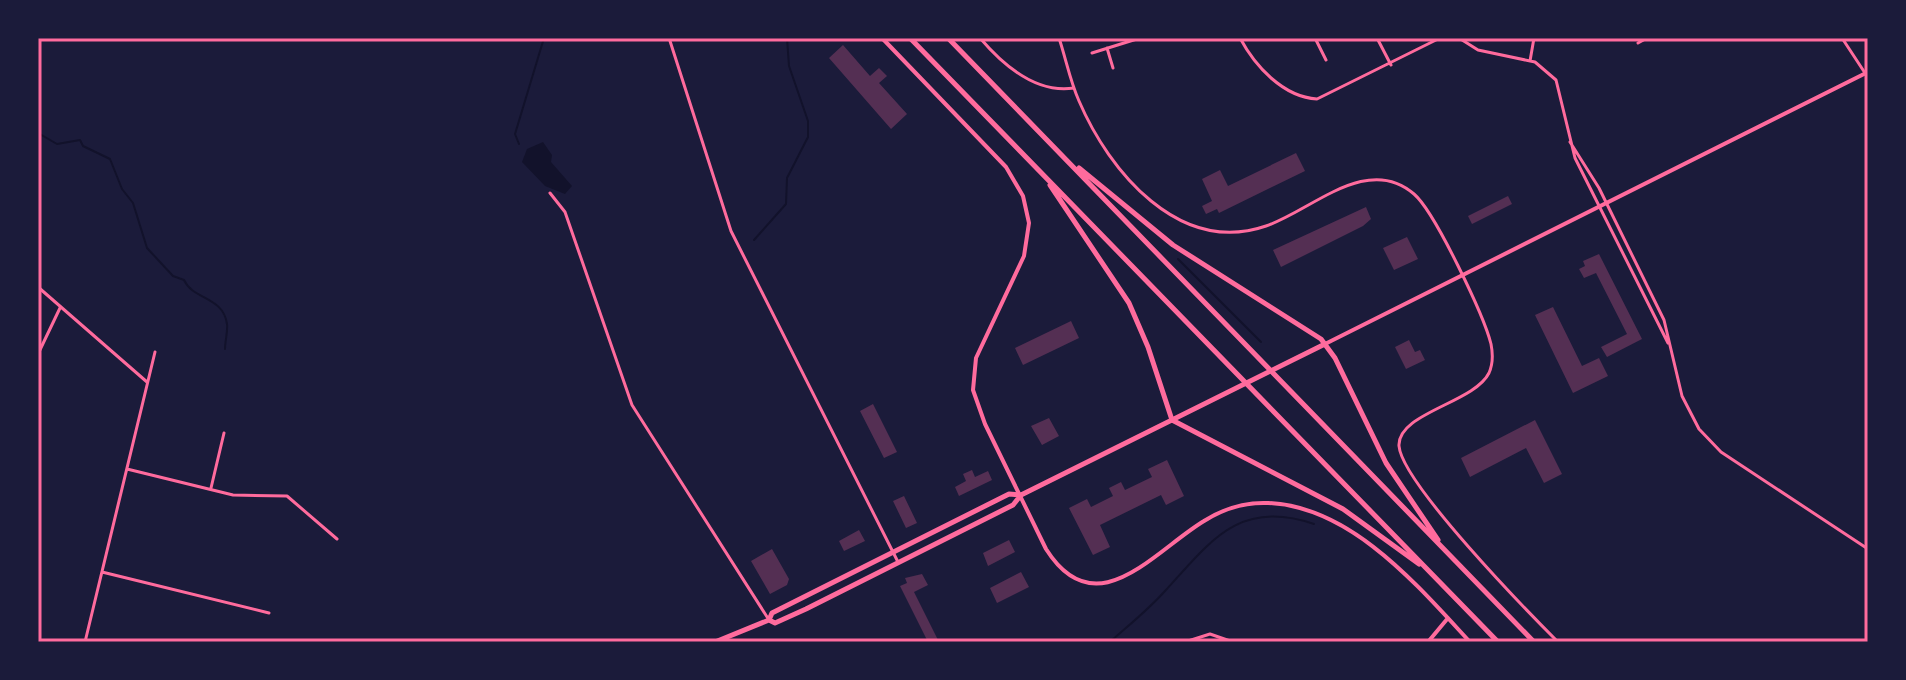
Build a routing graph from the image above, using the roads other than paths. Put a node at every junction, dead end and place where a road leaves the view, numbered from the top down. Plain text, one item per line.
1 (882, 38) edge
2 (910, 38) edge
3 (948, 38) edge
4 (980, 38) edge
5 (1059, 38) edge
6 (1140, 38) edge
7 (1240, 38) edge
8 (1315, 38) edge
9 (1377, 38) edge
10 (1440, 38) edge
11 (1459, 38) edge
12 (1534, 38) edge
13 (1647, 38) edge
14 (1842, 38) edge
15 (670, 41) dead end
16 (1638, 43) dead end
17 (1107, 48) junction
18 (1092, 53) dead end
19 (1326, 60) dead end
20 (1530, 61) junction
21 (1391, 65) junction
22 (1113, 68) dead end
23 (1866, 72) edge
24 (1074, 88) junction
25 (1570, 142) junction
26 (1060, 152) junction
27 (1042, 175) junction
28 (550, 193) dead end
29 (1607, 205) junction
30 (1599, 209) junction
31 (1461, 278) junction
32 (38, 287) edge
33 (60, 308) junction
34 (1668, 343) junction
35 (1325, 344) junction
36 (155, 352) dead end
37 (38, 354) edge
38 (148, 382) junction
39 (1172, 420) junction
40 (224, 433) dead end
41 (127, 469) junction
42 (211, 489) junction
43 (1021, 495) junction
44 (337, 539) dead end
45 (1868, 549) edge
46 (1446, 550) junction
47 (893, 553) junction
48 (898, 562) junction
49 (102, 572) junction
50 (1430, 572) junction
51 (269, 613) dead end
52 (1448, 618) junction
53 (769, 620) junction
54 (85, 642) edge
55 (715, 642) edge
56 (1185, 642) edge
57 (1233, 642) edge
58 (1428, 642) edge
59 (1470, 642) edge
60 (1498, 642) edge
61 (1534, 642) edge
62 (1558, 642) edge

1 - 43 street
2 - 27 main road
3 - 26 main road
4 - 24 street
5 - 24 street
6 - 17 street
7 - 21 street
8 - 19 street
9 - 21 street
10 - 21 street
11 - 20 street
12 - 20 street
13 - 16 street
14 - 23 street
15 - 47 street
17 - 18 street
17 - 22 street
20 - 25 street
23 - 29 street
24 - 31 street
25 - 29 street
25 - 30 street
26 - 35 main road
26 - 46 main road
27 - 39 main road
27 - 50 main road
28 - 53 street
29 - 30 street
29 - 34 street
30 - 31 street
30 - 34 street
31 - 35 street
31 - 62 street
32 - 33 street
33 - 37 street
33 - 38 street
34 - 45 street
35 - 39 main road
35 - 46 main road
36 - 38 street
38 - 41 street
39 - 43 main road
39 - 50 main road
40 - 42 street
41 - 42 street
41 - 49 street
42 - 44 street
43 - 47 main road
43 - 48 main road
43 - 52 street
46 - 61 main road
47 - 48 street
47 - 53 main road
48 - 53 main road
49 - 51 street
49 - 54 street
50 - 60 main road
52 - 58 street
52 - 59 street
53 - 55 main road
56 - 57 street

